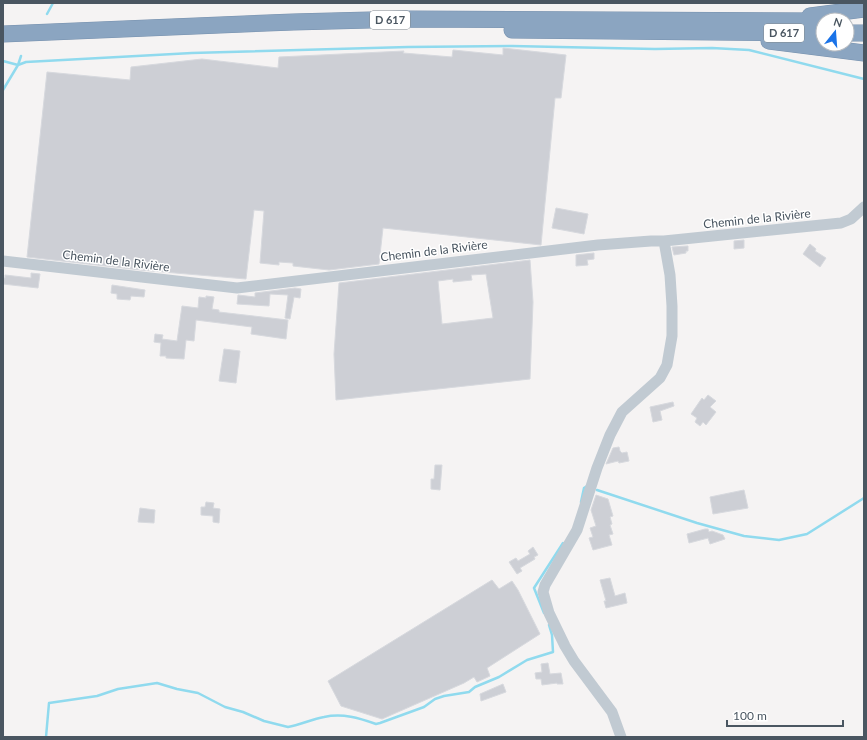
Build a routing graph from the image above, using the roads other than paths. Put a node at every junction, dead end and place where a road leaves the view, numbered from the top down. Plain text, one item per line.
1 (864, 10) edge
2 (777, 21) junction
3 (815, 21) edge
4 (745, 32) junction
5 (815, 33) edge
6 (3, 34) edge
7 (3, 44) edge
8 (864, 53) edge
9 (864, 207) edge
10 (664, 241) junction
11 (3, 261) edge
12 (621, 737) edge

1 - 2 highway
2 - 3 highway, D 617
2 - 6 highway, D 617
4 - 5 highway, D 617
4 - 7 highway, D 617
4 - 8 highway
9 - 10 street, Chemin de la Rivière
10 - 11 street, Chemin de la Rivière
10 - 12 street

